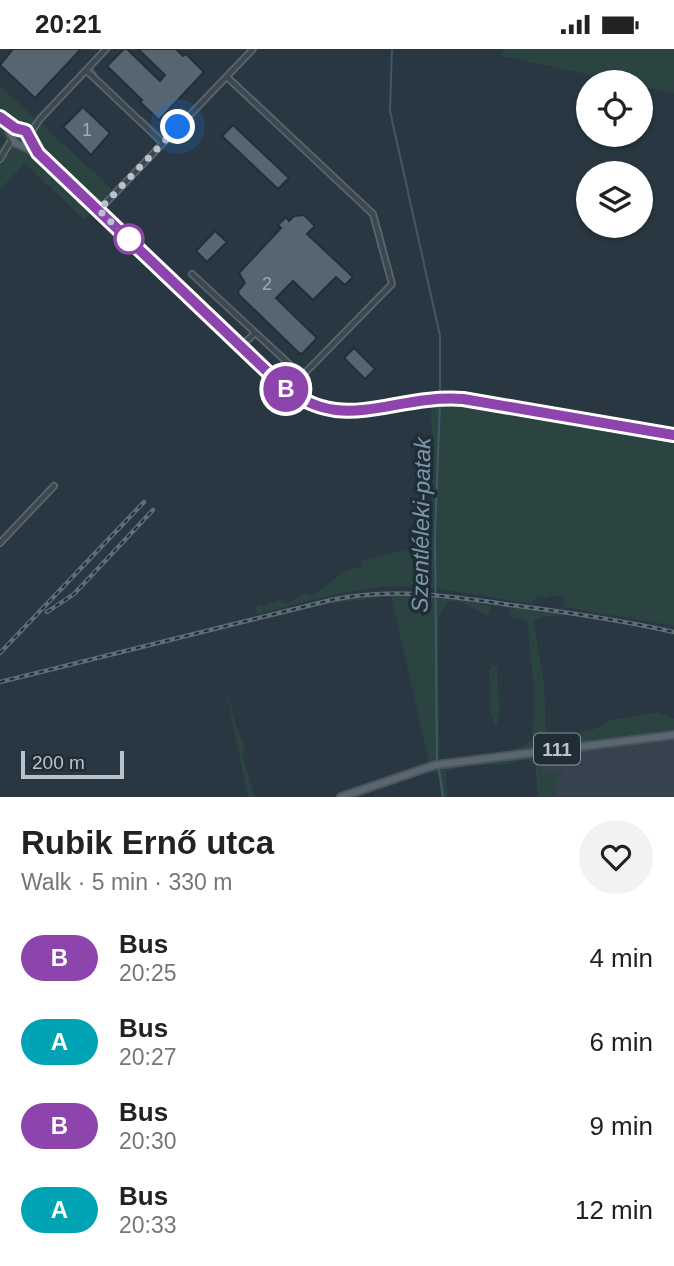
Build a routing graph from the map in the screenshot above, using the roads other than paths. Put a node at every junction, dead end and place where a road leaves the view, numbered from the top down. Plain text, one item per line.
1 (106, 49) edge
2 (253, 49) edge
3 (86, 70) junction
4 (228, 77) junction
5 (1, 118) edge
6 (25, 133) junction
7 (13, 137) junction
8 (163, 143) junction
9 (20, 145) junction
10 (38, 153) junction
11 (0, 158) edge
12 (99, 210) junction
13 (192, 274) dead end
14 (254, 334) junction
15 (241, 346) junction
16 (674, 435) edge
17 (54, 487) dead end
18 (0, 543) edge
19 (674, 735) edge
20 (341, 797) edge

1 - 3 street
2 - 4 street
3 - 6 street
3 - 8 street
4 - 8 street
4 - 14 street
5 - 6 main road
5 - 7 main road
6 - 7 main road
6 - 9 main road
6 - 10 main road
7 - 9 main road
7 - 11 street
8 - 12 street
9 - 10 main road
9 - 11 street
10 - 12 main road
12 - 15 main road
13 - 14 street
14 - 15 street
15 - 16 main road
17 - 18 street
19 - 20 main road, 111

